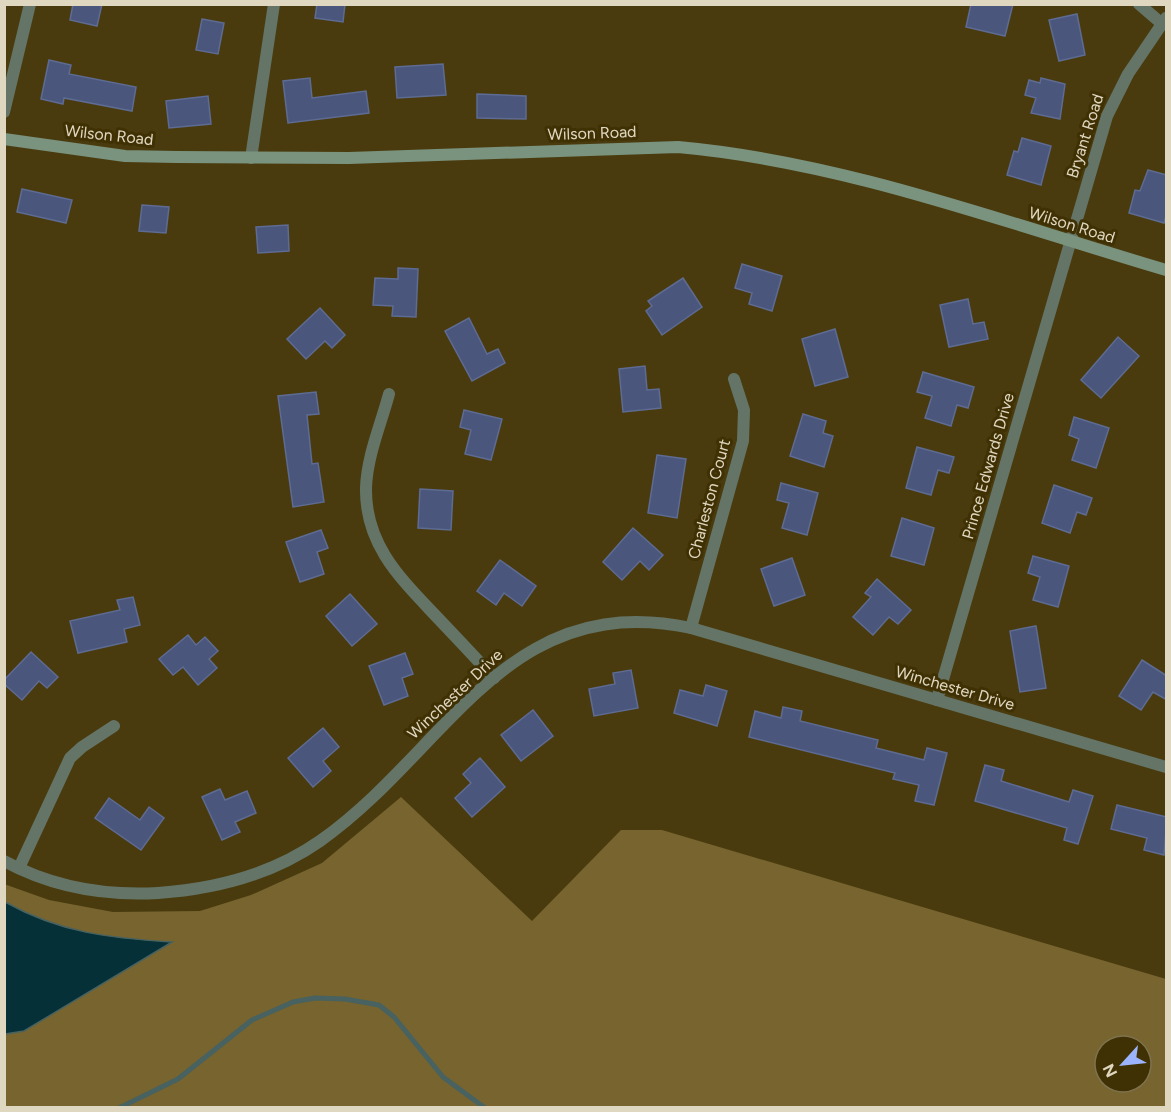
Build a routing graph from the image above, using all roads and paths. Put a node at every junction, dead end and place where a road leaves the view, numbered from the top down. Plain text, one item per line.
1 (30, 4) edge
2 (274, 4) edge
3 (1140, 4) edge
4 (1164, 20) edge
5 (4, 112) edge
6 (4, 139) edge
7 (251, 158) junction
8 (1071, 242) junction
9 (1167, 270) edge
10 (734, 379) dead end
11 (390, 394) dead end
12 (691, 628) junction
13 (494, 678) junction
14 (937, 700) junction
15 (114, 726) dead end
16 (1167, 767) edge
17 (4, 861) edge
18 (19, 868) junction

1 - 5 street
2 - 7 street
3 - 4 street
4 - 8 street, Bryant Road
6 - 7 street, Wilson Road
7 - 8 street, Wilson Road
8 - 9 street, Wilson Road
8 - 14 street, Prince Edwards Drive
10 - 12 street, Charleston Court
11 - 13 street
12 - 13 street, Winchester Drive
12 - 14 street, Winchester Drive
13 - 18 street, Winchester Drive
14 - 16 street, Winchester Drive
15 - 18 street
17 - 18 street, Winchester Drive

